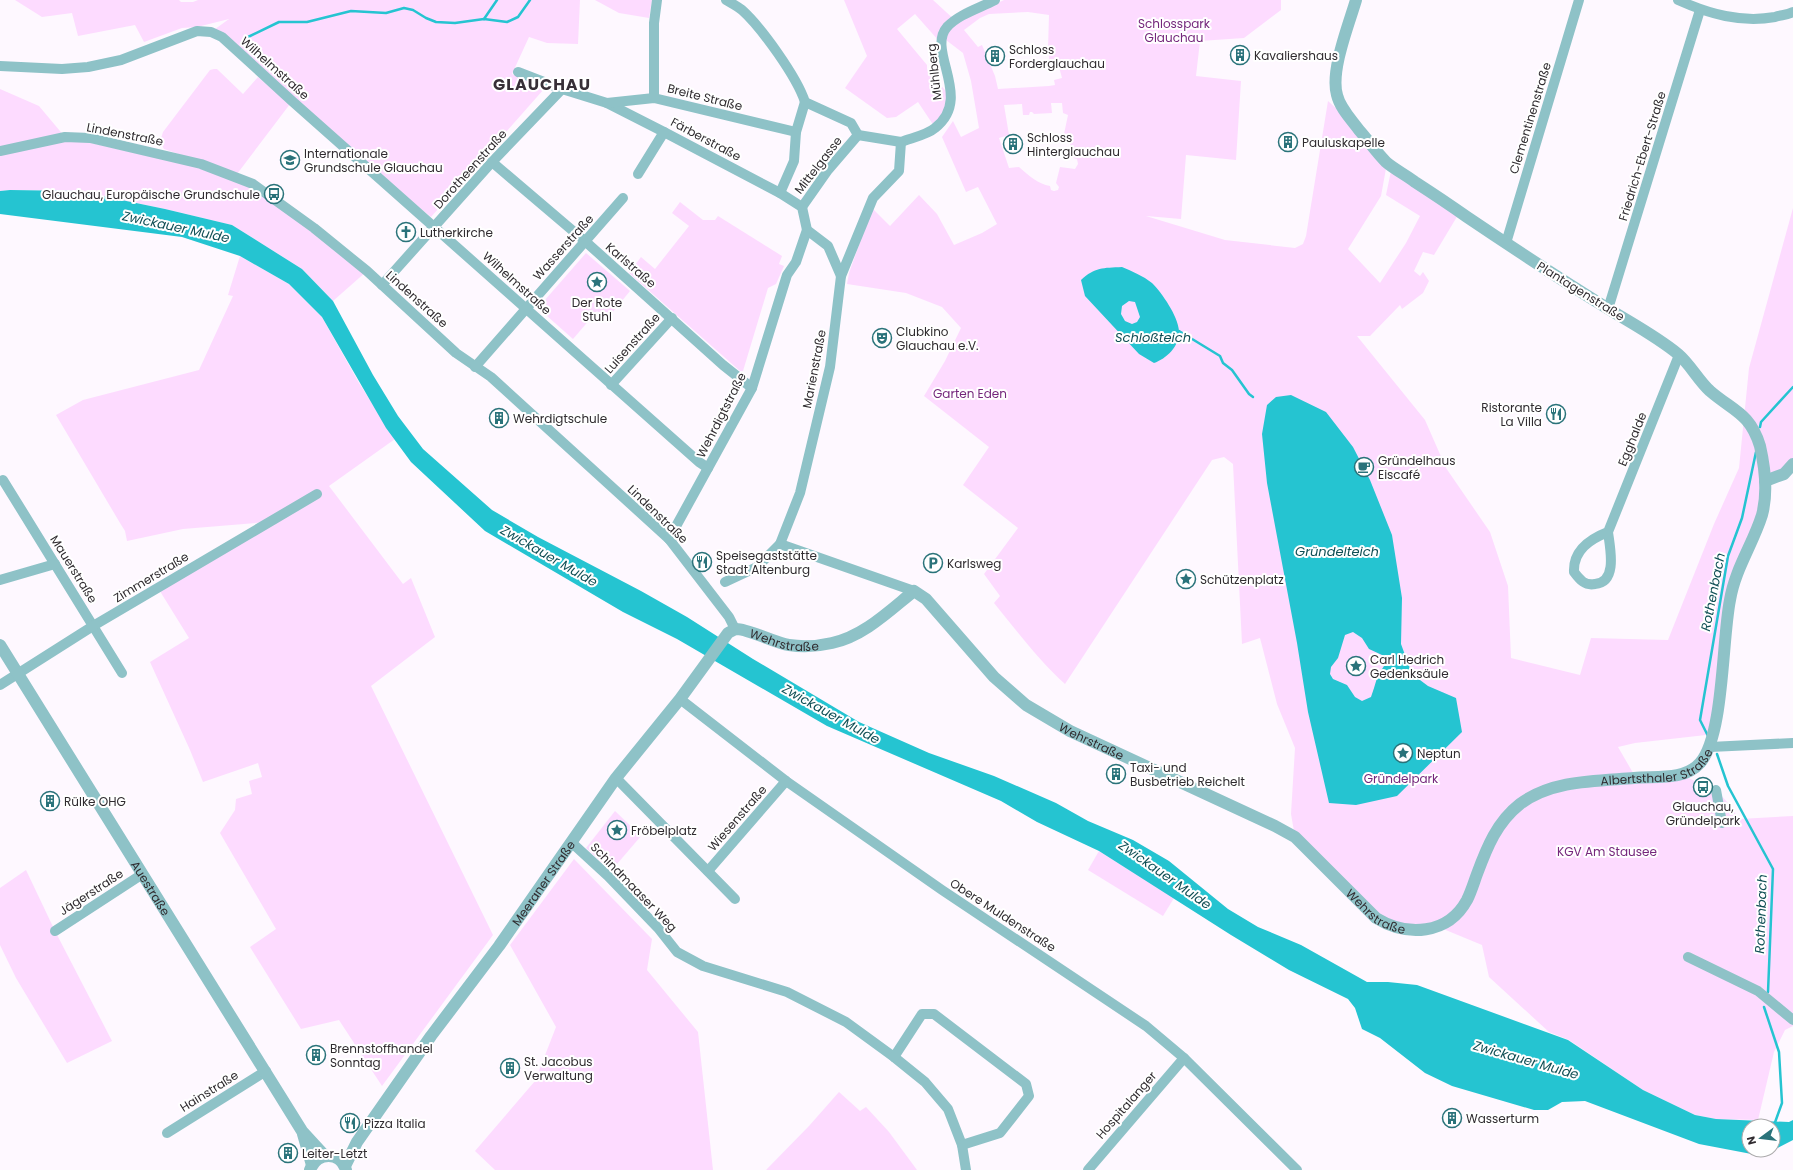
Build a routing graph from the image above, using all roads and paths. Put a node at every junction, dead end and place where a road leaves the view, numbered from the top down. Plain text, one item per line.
1 (658, 0) edge
2 (726, 0) edge
3 (995, 0) edge
4 (1356, 0) edge
5 (1579, 0) edge
6 (1678, 0) edge
7 (1700, 10) junction
8 (1793, 12) edge
9 (0, 66) edge
10 (518, 72) dead end
11 (562, 89) junction
12 (654, 98) junction
13 (805, 102) junction
14 (607, 103) junction
15 (664, 132) junction
16 (796, 132) junction
17 (858, 136) junction
18 (901, 142) junction
19 (0, 151) edge
20 (492, 162) junction
21 (638, 174) dead end
22 (780, 193) junction
23 (623, 198) dead end
24 (802, 207) junction
25 (434, 227) junction
26 (807, 230) junction
27 (586, 242) junction
28 (1506, 243) junction
29 (842, 276) junction
30 (382, 285) junction
31 (526, 308) junction
32 (1608, 309) junction
33 (672, 318) junction
34 (1679, 355) junction
35 (475, 367) junction
36 (611, 385) junction
37 (752, 388) junction
38 (1793, 464) edge
39 (708, 468) junction
40 (3, 480) dead end
41 (1765, 481) junction
42 (317, 494) dead end
43 (1608, 532) junction
44 (669, 540) junction
45 (780, 544) junction
46 (55, 564) junction
47 (0, 580) edge
48 (726, 582) dead end
49 (914, 590) junction
50 (93, 626) junction
51 (731, 631) junction
52 (0, 645) edge
53 (122, 673) dead end
54 (18, 674) junction
55 (0, 685) edge
56 (680, 699) junction
57 (1793, 743) edge
58 (1710, 747) junction
59 (616, 778) junction
60 (786, 781) junction
61 (1716, 790) dead end
62 (1722, 823) dead end
63 (571, 842) junction
64 (708, 871) junction
65 (141, 875) junction
66 (736, 899) dead end
67 (1436, 926) joint
68 (55, 932) dead end
69 (1688, 957) dead end
70 (1793, 1020) edge
71 (894, 1057) junction
72 (1184, 1058) junction
73 (266, 1071) junction
74 (302, 1131) junction
75 (167, 1133) dead end
76 (357, 1142) junction
77 (962, 1145) junction
78 (329, 1156) junction
79 (311, 1167) edge
80 (345, 1168) edge
81 (966, 1170) edge
82 (1088, 1170) edge
83 (1297, 1170) edge

1 - 12 street
2 - 13 street
3 - 18 street, Mühlberg
4 - 28 street, Plantagenstraße
5 - 28 street, Clementinenstraße
6 - 7 street
7 - 8 street
7 - 32 street, Friedrich-Ebert-Straße
9 - 25 street, Wilhelmstraße
10 - 11 street, Färberstraße
11 - 14 street, Färberstraße
11 - 20 street, Dorotheenstraße
12 - 14 street, Breite Straße
12 - 16 street, Breite Straße
13 - 16 street
13 - 17 street
14 - 15 street, Färberstraße
15 - 21 street
15 - 22 street, Färberstraße
16 - 22 street
17 - 18 street, Mittelgasse
17 - 24 street, Mittelgasse
18 - 29 street, Marienstraße
19 - 30 street, Lindenstraße
20 - 25 street, Dorotheenstraße
20 - 27 street, Karlstraße
22 - 24 street, Färberstraße
23 - 27 street, Wasserstraße
24 - 26 street
25 - 30 street, Dorotheenstraße
25 - 31 street, Wilhelmstraße
26 - 29 street
26 - 37 street, Wehrdigtstraße
27 - 31 street, Wasserstraße
27 - 33 street, Karlstraße
28 - 32 street, Plantagenstraße
29 - 45 street, Marienstraße
30 - 35 street, Lindenstraße
31 - 35 street, Wasserstraße
31 - 36 street, Wilhelmstraße
32 - 34 street, Plantagenstraße
33 - 36 street, Luisenstraße
33 - 37 street, Karlstraße
34 - 41 street, Plantagenstraße
34 - 43 street, Egghalde
35 - 44 street, Lindenstraße
36 - 39 street, Wilhelmstraße
37 - 39 street, Wehrdigtstraße
38 - 41 street
39 - 44 street, Wehrdigtstraße
40 - 46 street, Mauerstraße
41 - 58 street, Albertsthaler Straße
42 - 50 street, Zimmerstraße
43 - 43 street
44 - 51 street, Lindenstraße
45 - 48 street, Marienstraße
45 - 49 street, Wehrstraße
46 - 47 street
46 - 50 street, Mauerstraße
49 - 51 street, Wehrstraße
49 - 67 street, Wehrstraße
50 - 53 street, Mauerstraße
50 - 54 street, Zimmerstraße
51 - 56 street, Meeraner Straße
52 - 54 street, Auestraße
54 - 55 street, Zimmerstraße
54 - 65 street, Auestraße
56 - 59 street, Meeraner Straße
56 - 60 street, Obere Muldenstraße
57 - 58 street
58 - 67 street, Albertsthaler Straße
59 - 63 street, Meeraner Straße
59 - 64 street
60 - 64 street, Wiesenstraße
60 - 72 street, Obere Muldenstraße
61 - 62 street
63 - 71 street, Schindmaaser Weg
63 - 76 street, Meeraner Straße
64 - 66 street
65 - 68 street, Jägerstraße
65 - 73 street, Auestraße
69 - 70 street
71 - 77 street, Schindmaaser Weg
71 - 77 street
72 - 82 street, Hospitalanger
72 - 83 street, Obere Muldenstraße
73 - 74 street, Auestraße
73 - 75 street, Hainstraße
74 - 78 street, Auestraße
74 - 79 street, Auestraße
76 - 78 street, Meeraner Straße
76 - 80 street, Meeraner Straße
77 - 81 street, Schindmaaser Weg
78 - 79 street, Meeraner Straße
78 - 80 street, Auestraße

